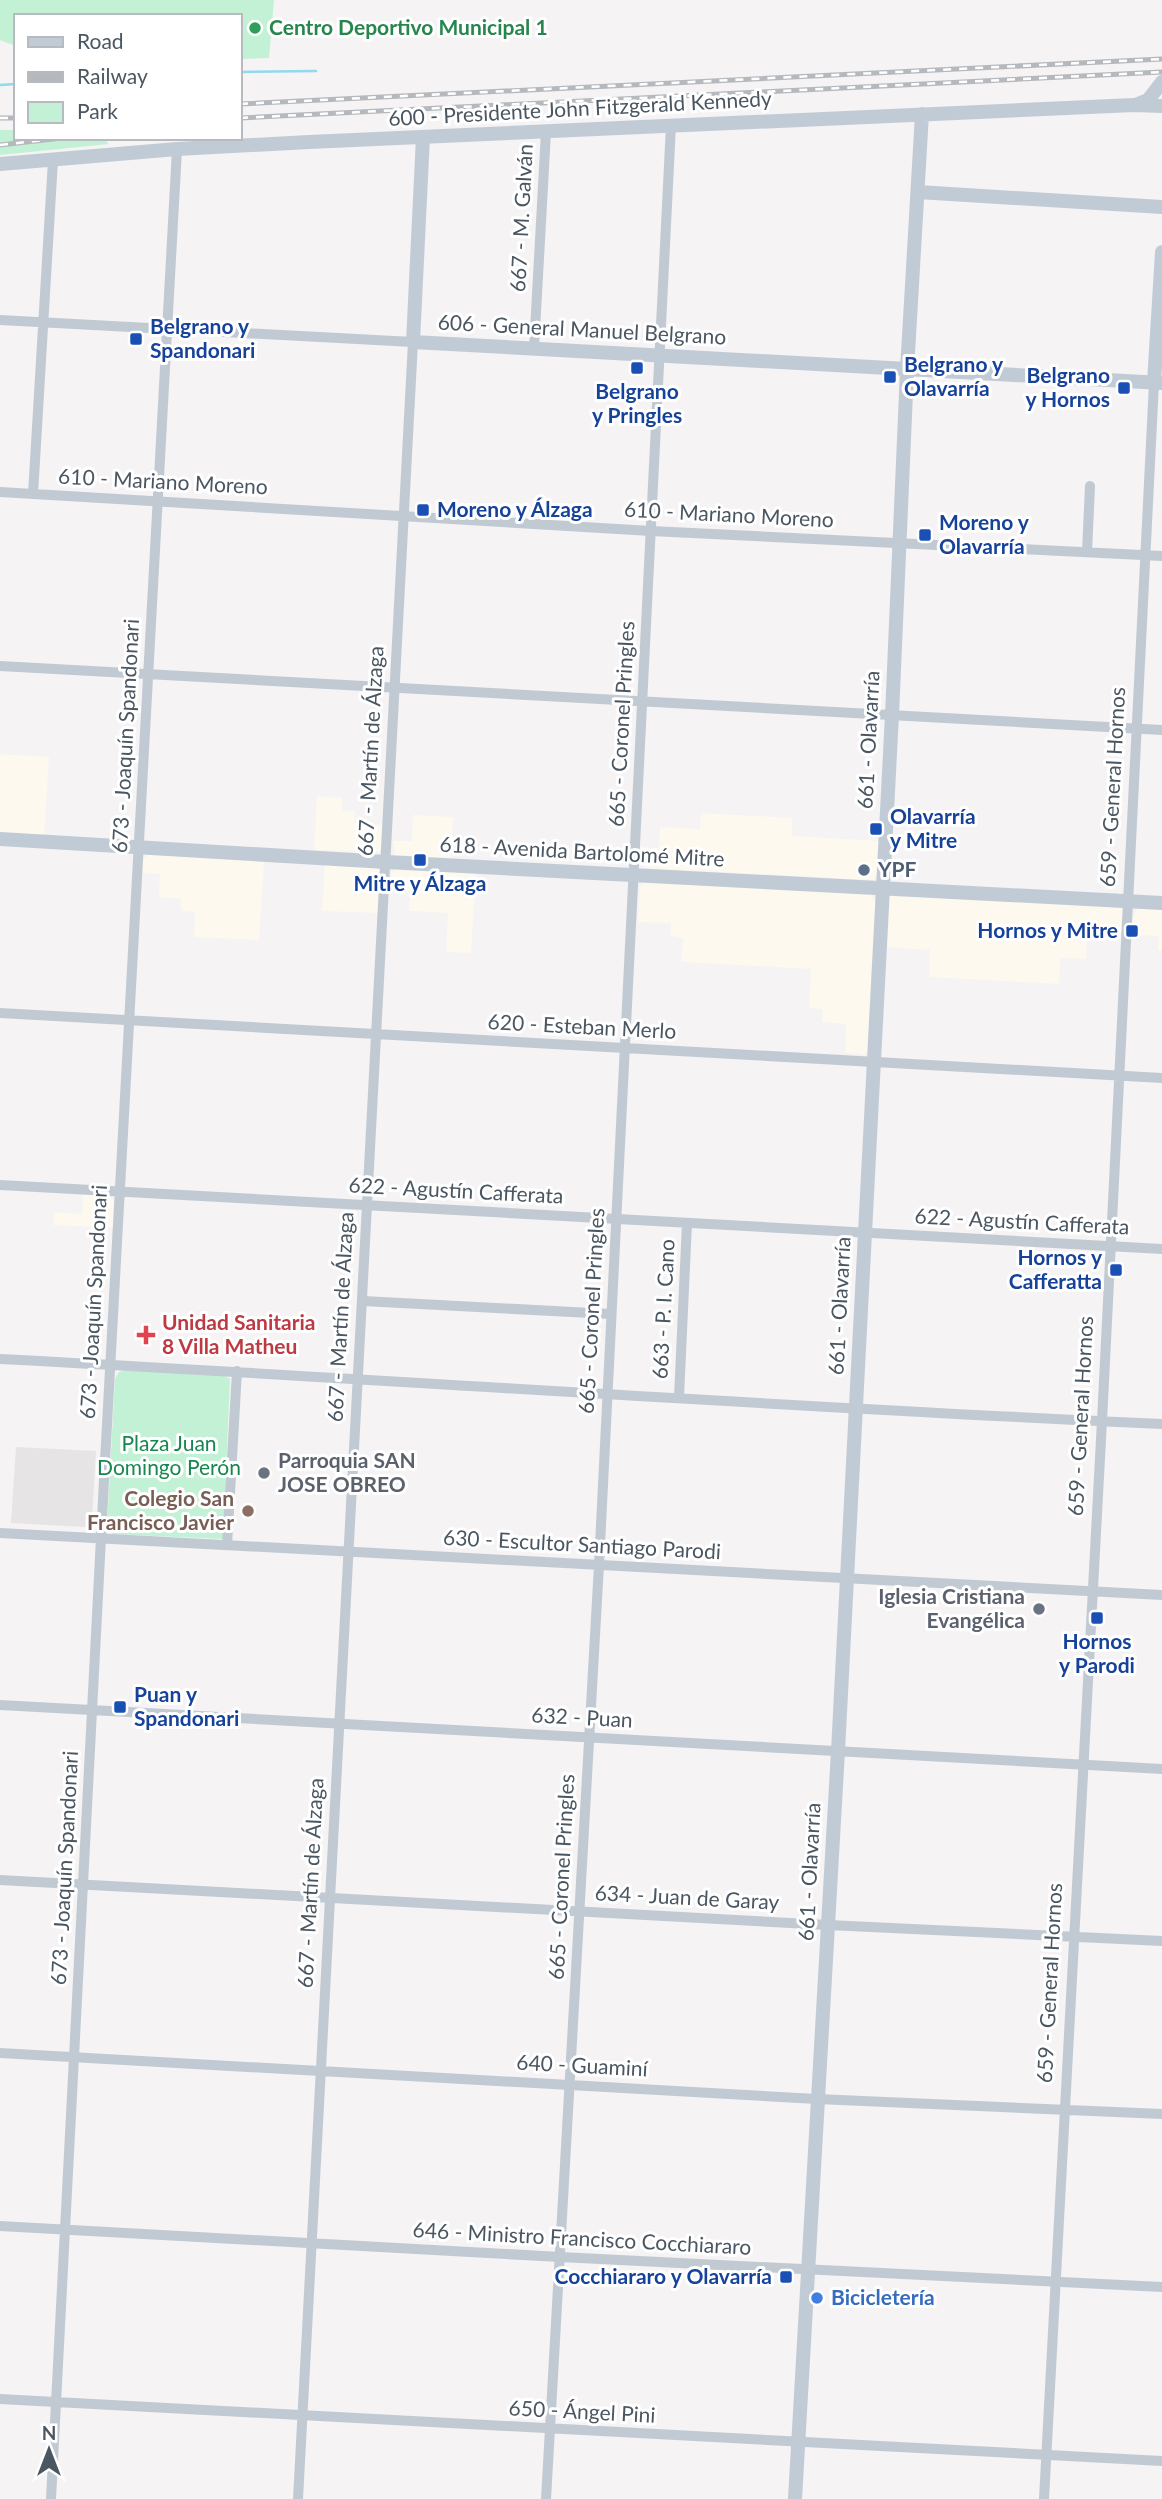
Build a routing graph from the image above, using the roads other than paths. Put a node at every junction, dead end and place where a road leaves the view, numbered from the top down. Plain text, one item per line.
1 (1162, 82) edge
2 (1134, 105) junction
3 (1162, 106) edge
4 (922, 114) junction
5 (671, 125) junction
6 (546, 132) junction
7 (423, 137) junction
8 (177, 149) junction
9 (52, 160) junction
10 (0, 164) edge
11 (918, 192) junction
12 (1162, 207) edge
13 (1162, 252) edge
14 (0, 320) edge
15 (43, 322) junction
16 (167, 328) junction
17 (414, 342) junction
18 (534, 348) junction
19 (660, 355) junction
20 (906, 370) junction
21 (1158, 383) edge
22 (1090, 486) dead end
23 (0, 492) edge
24 (33, 494) junction
25 (157, 501) junction
26 (404, 516) junction
27 (651, 531) junction
28 (899, 542) junction
29 (1087, 552) junction
30 (1147, 556) junction
31 (1162, 556) edge
32 (0, 666) edge
33 (148, 676) junction
34 (395, 688) junction
35 (642, 701) junction
36 (892, 715) junction
37 (1137, 728) junction
38 (1162, 730) edge
39 (0, 839) edge
40 (139, 847) junction
41 (386, 862) junction
42 (634, 875) junction
43 (882, 890) junction
44 (1128, 902) junction
45 (1162, 903) edge
46 (0, 1013) edge
47 (128, 1020) junction
48 (377, 1035) junction
49 (624, 1048) junction
50 (873, 1062) junction
51 (1120, 1076) junction
52 (1162, 1078) edge
53 (0, 1185) edge
54 (119, 1192) junction
55 (367, 1206) junction
56 (615, 1219) junction
57 (687, 1223) junction
58 (864, 1233) junction
59 (1111, 1247) junction
60 (1162, 1249) edge
61 (363, 1301) junction
62 (610, 1314) junction
63 (0, 1359) edge
64 (110, 1364) junction
65 (237, 1371) junction
66 (359, 1379) junction
67 (607, 1393) junction
68 (679, 1397) junction
69 (855, 1409) junction
70 (1102, 1421) junction
71 (1162, 1424) edge
72 (0, 1533) edge
73 (101, 1539) junction
74 (227, 1545) junction
75 (349, 1552) junction
76 (599, 1565) junction
77 (846, 1578) junction
78 (1092, 1592) junction
79 (1162, 1595) edge
80 (0, 1705) edge
81 (93, 1710) junction
82 (340, 1724) junction
83 (589, 1738) junction
84 (838, 1751) junction
85 (1083, 1766) junction
86 (1162, 1769) edge
87 (0, 1880) edge
88 (83, 1884) junction
89 (331, 1897) junction
90 (579, 1911) junction
91 (828, 1925) junction
92 (1073, 1936) junction
93 (1162, 1941) edge
94 (0, 2053) edge
95 (75, 2057) junction
96 (322, 2072) junction
97 (570, 2084) junction
98 (817, 2099) junction
99 (1065, 2109) junction
100 (1162, 2114) edge
101 (0, 2226) edge
102 (66, 2230) junction
103 (312, 2243) junction
104 (560, 2258) junction
105 (808, 2270) junction
106 (1055, 2282) junction
107 (1162, 2287) edge
108 (0, 2399) edge
109 (56, 2403) junction
110 (303, 2416) junction
111 (550, 2430) junction
112 (798, 2442) junction
113 (1046, 2456) junction
114 (1162, 2461) edge
115 (51, 2499) edge
116 (298, 2499) edge
117 (546, 2499) edge
118 (795, 2499) edge
119 (1044, 2499) edge

1 - 2 street
2 - 3 street, 600 - Presidente John Fitzgerald Kennedy
2 - 4 street, 600 - Presidente John Fitzgerald Kennedy
4 - 5 street, 600 - Presidente John Fitzgerald Kennedy
4 - 11 street, 661 - Olavarría
5 - 6 street, 600 - Presidente John Fitzgerald Kennedy
5 - 19 street, 665 - Coronel Pringles
6 - 7 street, 600 - Presidente John Fitzgerald Kennedy
6 - 18 street, 667 - M. Galván
7 - 8 street, 600 - Presidente John Fitzgerald Kennedy
7 - 17 street, 667 - Martín de Álzaga
8 - 9 street, 600 - Presidente John Fitzgerald Kennedy
8 - 16 street, 673 - Joaquín Spandonari
9 - 10 street, 600 - Presidente John Fitzgerald Kennedy
9 - 15 street
11 - 12 street
11 - 20 street, 661 - Olavarría
13 - 21 street, 659 - General Hornos
14 - 15 street, 606 - General Manuel Belgrano
15 - 16 street, 606 - General Manuel Belgrano
15 - 24 street
16 - 17 street, 606 - General Manuel Belgrano
16 - 25 street, 673 - Joaquín Spandonari
17 - 18 street, 606 - General Manuel Belgrano
17 - 26 street, 667 - Martín de Álzaga
18 - 19 street, 606 - General Manuel Belgrano
19 - 20 street, 606 - General Manuel Belgrano
19 - 27 street, 665 - Coronel Pringles
20 - 21 street, 606 - General Manuel Belgrano
20 - 28 street, 661 - Olavarría
21 - 30 street, 659 - General Hornos
22 - 29 street
23 - 24 street, 610 - Mariano Moreno
24 - 25 street, 610 - Mariano Moreno
25 - 26 street, 610 - Mariano Moreno
25 - 33 street, 673 - Joaquín Spandonari
26 - 27 street, 610 - Mariano Moreno
26 - 34 street, 667 - Martín de Álzaga
27 - 28 street, 610 - Mariano Moreno
27 - 35 street, 665 - Coronel Pringles
28 - 29 street, 610 - Mariano Moreno
28 - 36 street, 661 - Olavarría
29 - 30 street, 610 - Mariano Moreno
30 - 31 street, 610 - Mariano Moreno
30 - 37 street, 659 - General Hornos
32 - 33 street
33 - 34 street
33 - 40 street, 673 - Joaquín Spandonari
34 - 35 street
34 - 41 street, 667 - Martín de Álzaga
35 - 36 street
35 - 42 street, 665 - Coronel Pringles
36 - 37 street
36 - 43 street, 661 - Olavarría
37 - 38 street
37 - 44 street, 659 - General Hornos
39 - 40 street, 618 - Avenida Bartolomé Mitre
40 - 41 street, 618 - Avenida Bartolomé Mitre
40 - 47 street, 673 - Joaquín Spandonari
41 - 42 street, 618 - Avenida Bartolomé Mitre
41 - 48 street, 667 - Martín de Álzaga
42 - 43 street, 618 - Avenida Bartolomé Mitre
42 - 49 street, 665 - Coronel Pringles
43 - 44 street, 618 - Avenida Bartolomé Mitre
43 - 50 street, 661 - Olavarría
44 - 45 street, 618 - Avenida Bartolomé Mitre
44 - 51 street, 659 - General Hornos
46 - 47 street, 620 - Esteban Merlo
47 - 48 street, 620 - Esteban Merlo
47 - 54 street, 673 - Joaquín Spandonari
48 - 49 street, 620 - Esteban Merlo
48 - 55 street, 667 - Martín de Álzaga
49 - 50 street, 620 - Esteban Merlo
49 - 56 street, 665 - Coronel Pringles
50 - 51 street, 620 - Esteban Merlo
50 - 58 street, 661 - Olavarría
51 - 52 street, 620 - Esteban Merlo
51 - 59 street, 659 - General Hornos
53 - 54 street, 622 - Agustín Cafferata
54 - 55 street, 622 - Agustín Cafferata
54 - 64 street, 673 - Joaquín Spandonari
55 - 56 street, 622 - Agustín Cafferata
55 - 61 street, 667 - Martín de Álzaga
56 - 57 street, 622 - Agustín Cafferata
56 - 62 street, 665 - Coronel Pringles
57 - 58 street, 622 - Agustín Cafferata
57 - 68 street, 663 - P. I. Cano
58 - 59 street, 622 - Agustín Cafferata
58 - 69 street, 661 - Olavarría
59 - 60 street, 622 - Agustín Cafferata
59 - 70 street, 659 - General Hornos
61 - 62 street
61 - 66 street, 667 - Martín de Álzaga
62 - 67 street, 665 - Coronel Pringles
63 - 64 street
64 - 65 street
64 - 73 street, 673 - Joaquín Spandonari
65 - 66 street
65 - 74 street
66 - 67 street
66 - 75 street, 667 - Martín de Álzaga
67 - 68 street
67 - 76 street, 665 - Coronel Pringles
68 - 69 street
69 - 70 street
69 - 77 street, 661 - Olavarría
70 - 71 street
70 - 78 street, 659 - General Hornos
72 - 73 street, 630 - Escultor Santiago Parodi
73 - 74 street, 630 - Escultor Santiago Parodi
73 - 81 street, 673 - Joaquín Spandonari
74 - 75 street, 630 - Escultor Santiago Parodi
75 - 76 street, 630 - Escultor Santiago Parodi
75 - 82 street, 667 - Martín de Álzaga
76 - 77 street, 630 - Escultor Santiago Parodi
76 - 83 street, 665 - Coronel Pringles
77 - 78 street, 630 - Escultor Santiago Parodi
77 - 84 street, 661 - Olavarría
78 - 79 street, 630 - Escultor Santiago Parodi
78 - 85 street, 659 - General Hornos
80 - 81 street, 632 - Puan
81 - 82 street, 632 - Puan
81 - 88 street, 673 - Joaquín Spandonari
82 - 83 street, 632 - Puan
82 - 89 street, 667 - Martín de Álzaga
83 - 84 street, 632 - Puan
83 - 90 street, 665 - Coronel Pringles
84 - 85 street, 632 - Puan
84 - 91 street, 661 - Olavarría
85 - 86 street, 632 - Puan
85 - 92 street, 659 - General Hornos
87 - 88 street, 634 - Juan de Garay
88 - 89 street, 634 - Juan de Garay
88 - 95 street, 673 - Joaquín Spandonari
89 - 90 street, 634 - Juan de Garay
89 - 96 street, 667 - Martín de Álzaga
90 - 91 street, 634 - Juan de Garay
90 - 97 street, 665 - Coronel Pringles
91 - 92 street, 634 - Juan de Garay
91 - 98 street, 661 - Olavarría
92 - 93 street, 634 - Juan de Garay
92 - 99 street, 659 - General Hornos
94 - 95 street, 640 - Guaminí
95 - 96 street, 640 - Guaminí
95 - 102 street, 673 - Joaquín Spandonari
96 - 97 street, 640 - Guaminí
96 - 103 street, 667 - Martín de Álzaga
97 - 98 street, 640 - Guaminí
97 - 104 street, 665 - Coronel Pringles
98 - 99 street, 640 - Guaminí
98 - 105 street, 661 - Olavarría
99 - 100 street, 640 - Guaminí
99 - 106 street, 659 - General Hornos
101 - 102 street, 646 - Ministro Francisco Cocchiararo
102 - 103 street, 646 - Ministro Francisco Cocchiararo
102 - 109 street, 673 - Joaquín Spandonari
103 - 104 street, 646 - Ministro Francisco Cocchiararo
103 - 110 street, 667 - Martín de Álzaga
104 - 105 street, 646 - Ministro Francisco Cocchiararo
104 - 111 street, 665 - Coronel Pringles
105 - 106 street, 646 - Ministro Francisco Cocchiararo
105 - 112 street, 661 - Olavarría
106 - 107 street, 646 - Ministro Francisco Cocchiararo
106 - 113 street, 659 - General Hornos
108 - 109 street, 650 - Ángel Pini
109 - 110 street, 650 - Ángel Pini
109 - 115 street, 673 - Joaquín Spandonari
110 - 111 street, 650 - Ángel Pini
110 - 116 street, 667 - Martín de Álzaga
111 - 112 street, 650 - Ángel Pini
111 - 117 street, 665 - Coronel Pringles
112 - 113 street, 650 - Ángel Pini
112 - 118 street, 661 - Olavarría
113 - 114 street, 650 - Ángel Pini
113 - 119 street, 659 - General Hornos

